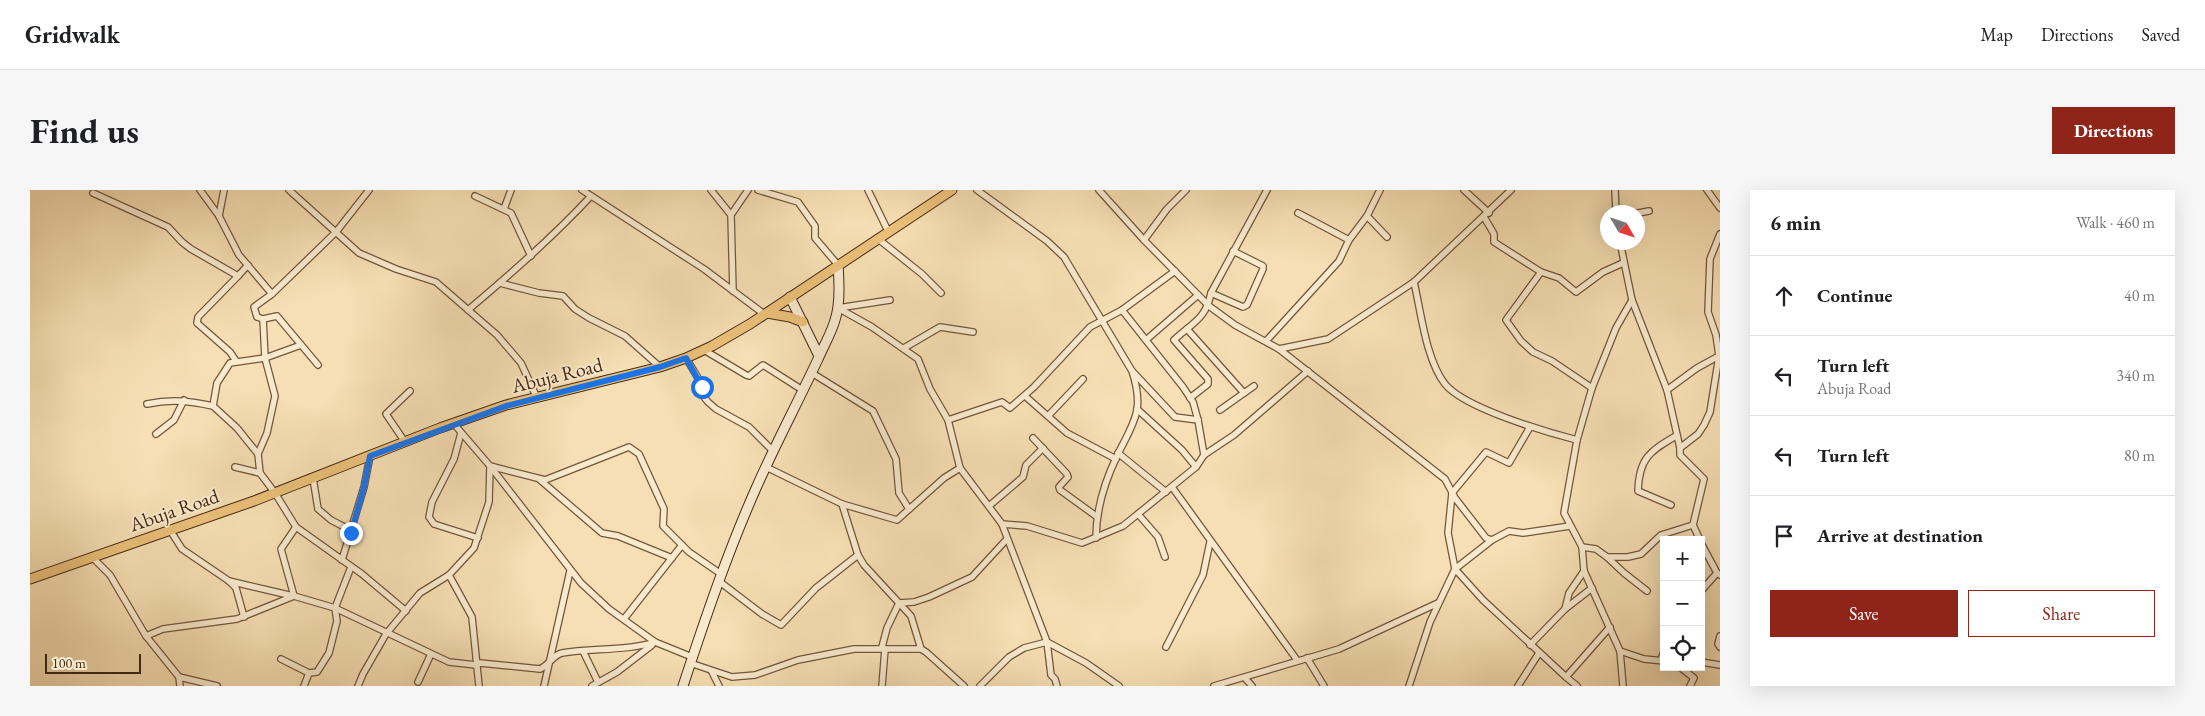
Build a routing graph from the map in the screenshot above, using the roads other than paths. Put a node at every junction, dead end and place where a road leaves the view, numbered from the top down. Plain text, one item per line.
1 (200, 190) edge
2 (224, 190) edge
3 (289, 190) edge
4 (370, 190) edge
5 (511, 190) edge
6 (582, 190) edge
7 (711, 190) edge
8 (748, 190) edge
9 (758, 190) edge
10 (868, 190) edge
11 (952, 190) edge
12 (977, 190) edge
13 (1099, 190) edge
14 (1186, 190) edge
15 (1267, 190) edge
16 (1380, 190) edge
17 (1464, 190) edge
18 (1511, 190) edge
19 (1615, 190) edge
20 (1707, 190) edge
21 (93, 193) dead end
22 (475, 196) dead end
23 (591, 196) junction
24 (1616, 205) edge
25 (1720, 208) edge
26 (504, 209) junction
27 (1649, 211) dead end
28 (1645, 212) edge
29 (1298, 213) dead end
30 (731, 215) junction
31 (1487, 215) junction
32 (219, 216) junction
33 (1368, 216) junction
34 (888, 231) junction
35 (336, 232) junction
36 (1720, 234) edge
37 (1387, 236) dead end
38 (877, 238) junction
39 (1144, 240) junction
40 (1349, 240) junction
41 (1621, 250) edge
42 (1233, 252) junction
43 (531, 256) junction
44 (1623, 263) junction
45 (248, 265) junction
46 (838, 265) junction
47 (1175, 270) junction
48 (1541, 272) junction
49 (238, 276) junction
50 (1414, 282) junction
51 (500, 283) junction
52 (733, 291) junction
53 (941, 293) dead end
54 (1212, 293) junction
55 (272, 294) junction
56 (1198, 295) junction
57 (790, 297) junction
58 (890, 300) dead end
59 (1632, 300) junction
60 (1209, 306) junction
61 (838, 308) junction
62 (468, 310) junction
63 (1122, 310) junction
64 (765, 313) junction
65 (263, 319) junction
66 (1103, 321) junction
67 (803, 322) junction
68 (1187, 329) junction
69 (973, 332) dead end
70 (1718, 333) edge
71 (1146, 340) junction
72 (1266, 340) junction
73 (301, 345) junction
74 (904, 348) junction
75 (1280, 349) junction
76 (704, 350) junction
77 (820, 356) junction
78 (1719, 356) edge
79 (265, 358) junction
80 (686, 358) junction
81 (236, 361) junction
82 (318, 365) dead end
83 (660, 367) junction
84 (1132, 371) junction
85 (1308, 371) junction
86 (812, 373) junction
87 (1083, 379) dead end
88 (1254, 386) dead end
89 (1592, 388) junction
90 (1667, 390) junction
91 (410, 391) dead end
92 (804, 391) junction
93 (1244, 393) junction
94 (1025, 396) junction
95 (537, 398) junction
96 (1190, 398) junction
97 (184, 400) junction
98 (147, 404) dead end
99 (213, 406) junction
100 (1137, 409) junction
101 (1220, 410) dead end
102 (1048, 416) junction
103 (948, 420) junction
104 (1198, 420) junction
105 (454, 424) junction
106 (1530, 427) junction
107 (462, 433) junction
108 (156, 434) dead end
109 (1676, 436) junction
110 (1033, 438) dead end
111 (1577, 440) junction
112 (405, 442) junction
113 (1043, 448) junction
114 (1680, 448) junction
115 (774, 452) junction
116 (258, 454) junction
117 (370, 456) junction
118 (1117, 456) junction
119 (1204, 456) junction
120 (490, 466) junction
121 (235, 467) dead end
122 (766, 467) junction
123 (1196, 467) junction
124 (960, 468) junction
125 (260, 473) junction
126 (313, 478) junction
127 (540, 479) junction
128 (1172, 487) junction
129 (1166, 492) junction
130 (275, 493) junction
131 (1452, 493) junction
132 (842, 504) junction
133 (1670, 505) dead end
134 (989, 506) junction
135 (909, 510) junction
136 (1138, 514) junction
137 (1096, 516) junction
138 (1002, 524) junction
139 (1693, 525) junction
140 (1570, 526) junction
141 (296, 527) junction
142 (170, 530) junction
143 (352, 530) junction
144 (1698, 536) edge
145 (478, 538) junction
146 (1096, 538) junction
147 (1007, 539) junction
148 (1492, 540) junction
149 (1210, 542) junction
150 (682, 545) junction
151 (1582, 547) junction
152 (1705, 550) edge
153 (858, 555) junction
154 (92, 557) junction
155 (1165, 557) dead end
156 (1607, 557) junction
157 (672, 558) junction
158 (342, 560) junction
159 (351, 567) junction
160 (1455, 569) junction
161 (570, 571) junction
162 (1584, 571) junction
163 (1718, 574) edge
164 (449, 575) junction
165 (720, 578) junction
166 (30, 579) edge
167 (229, 581) junction
168 (1705, 587) edge
169 (1592, 588) junction
170 (1648, 591) dead end
171 (294, 596) junction
172 (1438, 602) junction
173 (899, 603) junction
174 (335, 608) junction
175 (1565, 609) junction
176 (406, 611) junction
177 (244, 616) junction
178 (624, 619) junction
179 (1610, 627) junction
180 (386, 634) junction
181 (146, 636) junction
182 (1720, 636) edge
183 (655, 642) junction
184 (1047, 642) junction
185 (1530, 645) junction
186 (1166, 647) dead end
187 (1720, 647) edge
188 (884, 648) junction
189 (921, 649) junction
190 (583, 651) junction
191 (1620, 651) junction
192 (1539, 653) junction
193 (431, 654) junction
194 (1307, 658) junction
195 (282, 659) dead end
196 (691, 660) junction
197 (1297, 660) junction
198 (1660, 661) edge
199 (550, 662) junction
200 (1705, 663) edge
201 (476, 665) junction
202 (1720, 665) edge
203 (1685, 671) edge
204 (712, 672) junction
205 (309, 673) junction
206 (179, 677) junction
207 (1566, 677) junction
208 (1245, 678) junction
209 (418, 682) dead end
210 (598, 682) junction
211 (1625, 685) edge
212 (180, 686) edge
213 (218, 686) edge
214 (304, 686) edge
215 (358, 686) edge
216 (479, 686) edge
217 (544, 686) edge
218 (592, 686) edge
219 (683, 686) edge
220 (720, 686) edge
221 (882, 686) edge
222 (964, 686) edge
223 (980, 686) edge
224 (1057, 686) edge
225 (1119, 686) edge
226 (1216, 686) edge
227 (1252, 686) edge
228 (1324, 686) edge
229 (1409, 686) edge
230 (1518, 686) edge
231 (1577, 686) edge
232 (1690, 686) edge

1 - 32 street
2 - 32 street
3 - 35 street
4 - 35 street
5 - 26 street
6 - 23 street
7 - 30 street
8 - 30 street
9 - 46 street
10 - 34 street
11 - 34 main road, Abuja Road
12 - 66 street
13 - 39 street
14 - 39 street
15 - 42 street
16 - 33 street
17 - 31 street
18 - 31 street
19 - 24 street
20 - 25 street
21 - 49 street
22 - 26 street
23 - 43 street
23 - 52 street
26 - 43 street
27 - 28 street
29 - 40 street
30 - 52 street
31 - 48 street
31 - 50 street
32 - 45 street
33 - 37 street
33 - 40 street
34 - 38 main road, Abuja Road
35 - 55 street
35 - 62 street
36 - 70 street
38 - 46 main road, Abuja Road
38 - 53 street
39 - 47 street
40 - 72 street
41 - 44 street
42 - 54 street
42 - 54 street
43 - 51 street
44 - 48 street
44 - 59 street
45 - 49 street
45 - 55 street
46 - 57 main road, Abuja Road
46 - 61 street
47 - 56 street
47 - 63 street
48 - 89 street
49 - 81 street
50 - 75 street
50 - 106 street
51 - 62 street
51 - 83 street
52 - 64 street
54 - 60 street
55 - 65 street
56 - 60 street
56 - 71 street
57 - 64 main road, Abuja Road
57 - 67 street
58 - 61 street
59 - 89 street
59 - 90 street
60 - 68 street
60 - 72 street
61 - 74 street
61 - 77 street
62 - 95 street
63 - 66 street
63 - 71 street
64 - 67 main road
64 - 76 main road, Abuja Road
65 - 73 street
65 - 79 street
66 - 84 street
66 - 94 street
67 - 77 street
68 - 93 street
68 - 96 street
69 - 74 street
70 - 78 street
71 - 96 street
72 - 75 street
73 - 79 street
73 - 82 street
74 - 103 street
75 - 85 street
76 - 80 main road, Abuja Road
76 - 92 street
77 - 86 street
78 - 90 street
78 - 114 street
79 - 81 street
79 - 116 street
80 - 83 main road, Abuja Road
80 - 115 street
81 - 99 street
83 - 95 main road, Abuja Road
84 - 100 street
84 - 104 street
85 - 119 street
85 - 131 street
86 - 92 street
86 - 135 street
87 - 102 street
88 - 93 street
89 - 111 street
90 - 109 street
91 - 112 street
92 - 115 street
93 - 101 street
94 - 102 street
94 - 103 street
95 - 105 main road, Abuja Road
96 - 104 street
97 - 98 street
97 - 99 street
97 - 108 street
99 - 116 street
100 - 118 street
100 - 123 street
102 - 118 street
103 - 124 street
104 - 119 street
105 - 107 street
105 - 112 main road, Abuja Road
106 - 111 street
106 - 131 street
107 - 120 street
107 - 145 street
109 - 114 street
109 - 133 street
110 - 113 street
111 - 140 street
112 - 117 main road, Abuja Road
113 - 134 street
113 - 137 street
114 - 139 street
115 - 122 street
116 - 125 street
117 - 126 main road, Abuja Road
117 - 143 street
118 - 129 street
118 - 137 street
119 - 123 street
120 - 127 street
120 - 145 street
120 - 161 street
121 - 125 street
122 - 132 street
122 - 165 street
123 - 128 street
124 - 134 street
124 - 135 street
125 - 130 street
126 - 130 main road, Abuja Road
126 - 143 street
127 - 150 street
127 - 157 street
128 - 129 street
128 - 149 street
129 - 136 street
130 - 141 street
130 - 142 main road, Abuja Road
131 - 148 street
131 - 160 street
132 - 135 street
132 - 153 street
134 - 138 street
136 - 146 street
136 - 155 street
137 - 146 street
138 - 146 street
138 - 147 street
139 - 144 street
139 - 156 street
140 - 148 street
140 - 151 street
141 - 158 street
141 - 171 street
142 - 154 main road, Abuja Road
142 - 167 street
143 - 158 street
145 - 164 street
147 - 173 street
147 - 184 street
148 - 160 street
149 - 186 street
149 - 197 street
150 - 157 street
150 - 165 street
151 - 156 street
151 - 162 street
152 - 163 street
153 - 165 street
153 - 173 street
154 - 166 main road, Abuja Road
154 - 181 street
156 - 170 street
157 - 178 street
158 - 159 street
159 - 174 street
159 - 176 street
160 - 172 street
160 - 185 street
161 - 178 street
161 - 199 street
162 - 169 street
162 - 175 street
163 - 168 street
164 - 176 street
164 - 201 street
165 - 196 street
167 - 171 street
167 - 177 street
169 - 175 street
169 - 179 street
171 - 174 street
171 - 177 street
172 - 194 street
172 - 229 street
173 - 188 street
173 - 189 street
174 - 180 street
174 - 205 street
175 - 185 street
176 - 180 street
177 - 181 street
178 - 183 street
179 - 191 street
179 - 207 street
180 - 193 street
180 - 215 street
181 - 206 street
182 - 187 street
183 - 190 street
183 - 196 street
183 - 210 street
184 - 223 street
184 - 224 street
184 - 225 street
185 - 192 street
188 - 189 street
188 - 204 street
188 - 221 street
189 - 222 street
190 - 199 street
190 - 210 street
191 - 198 street
191 - 211 street
192 - 207 street
192 - 230 street
193 - 201 street
193 - 209 street
194 - 197 street
194 - 228 street
195 - 205 street
196 - 204 street
196 - 219 street
197 - 208 street
199 - 201 street
199 - 217 street
200 - 202 street
201 - 216 street
203 - 232 street
204 - 220 street
205 - 214 street
206 - 212 street
206 - 213 street
207 - 231 street
208 - 226 street
208 - 227 street
210 - 218 street

